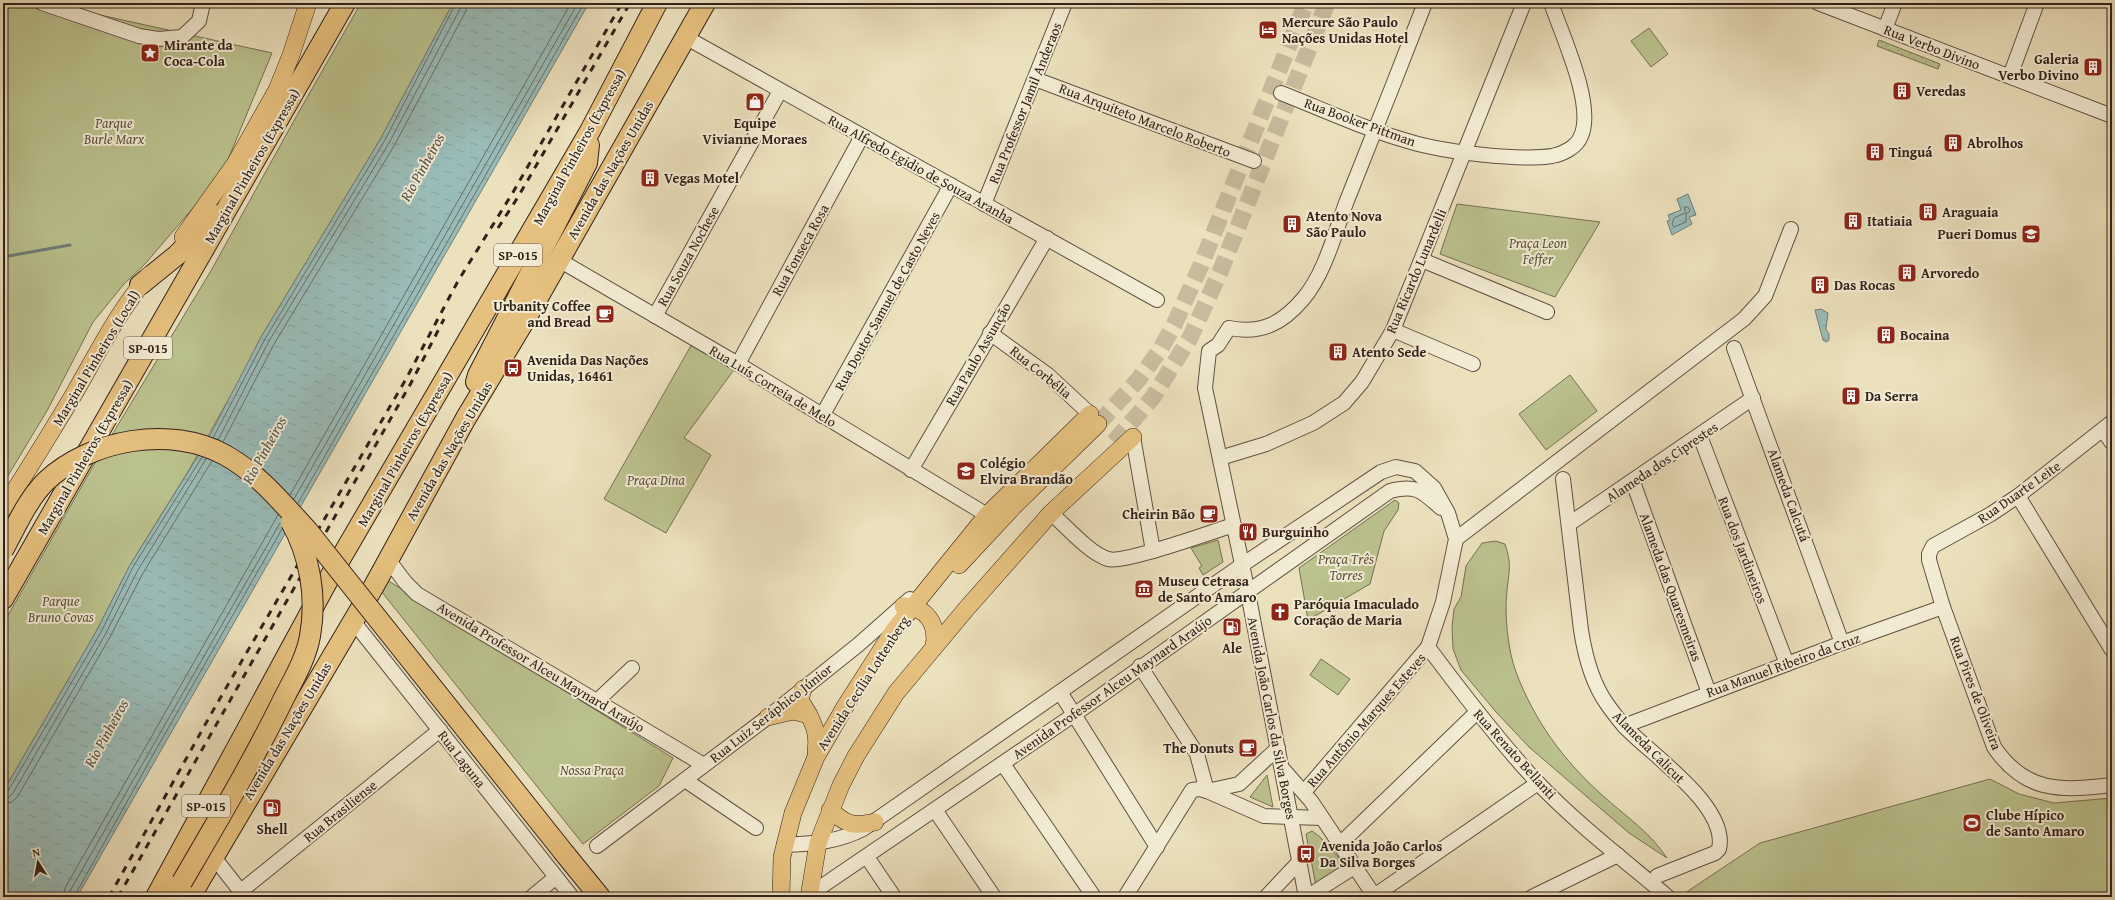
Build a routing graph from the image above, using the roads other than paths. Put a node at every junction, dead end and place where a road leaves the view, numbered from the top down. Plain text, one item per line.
1 (42, 3) edge
2 (203, 3) edge
3 (308, 3) edge
4 (345, 3) edge
5 (657, 3) edge
6 (705, 3) edge
7 (1065, 3) edge
8 (1425, 3) edge
9 (1524, 3) edge
10 (1551, 3) edge
11 (1818, 3) edge
12 (1895, 3) edge
13 (2037, 3) edge
14 (1885, 29) junction
15 (685, 37) junction
16 (2010, 76) junction
17 (1036, 79) junction
18 (780, 90) junction
19 (1281, 93) dead end
20 (2112, 116) edge
21 (1375, 130) junction
22 (590, 131) junction
23 (862, 136) junction
24 (1465, 152) junction
25 (1254, 161) dead end
26 (951, 185) junction
27 (239, 188) junction
28 (984, 204) junction
29 (1791, 229) dead end
30 (1047, 238) junction
31 (559, 260) junction
32 (1422, 260) junction
33 (140, 286) junction
34 (1156, 300) dead end
35 (1547, 312) dead end
36 (654, 316) junction
37 (1393, 330) junction
38 (990, 333) junction
39 (1734, 348) dead end
40 (738, 364) junction
41 (1473, 364) dead end
42 (1753, 398) junction
43 (822, 416) junction
44 (466, 418) junction
45 (1094, 419) junction
46 (2108, 426) edge
47 (1700, 436) junction
48 (1133, 437) joint
49 (1114, 442) tunnel mouth
50 (2112, 443) edge
51 (1220, 458) junction
52 (1394, 468) junction
53 (911, 470) junction
54 (1563, 479) dead end
55 (1633, 482) junction
56 (1402, 488) junction
57 (1426, 488) junction
58 (275, 496) junction
59 (2018, 496) junction
60 (3, 509) edge
61 (1051, 513) junction
62 (987, 515) junction
63 (1569, 524) junction
64 (1234, 525) junction
65 (1456, 539) junction
66 (3, 550) edge
67 (1153, 551) junction
68 (388, 558) junction
69 (1928, 560) joint
70 (1242, 565) junction
71 (1248, 593) junction
72 (3, 599) edge
73 (912, 607) junction
74 (1943, 607) junction
75 (967, 608) junction
76 (352, 621) junction
77 (1842, 643) junction
78 (934, 647) junction
79 (1428, 647) junction
80 (2112, 650) edge
81 (1786, 664) junction
82 (1140, 666) junction
83 (632, 668) dead end
84 (803, 689) junction
85 (1060, 692) junction
86 (1709, 693) junction
87 (598, 701) junction
88 (1477, 712) junction
89 (1075, 714) junction
90 (809, 715) junction
91 (768, 717) junction
92 (1624, 726) junction
93 (440, 730) junction
94 (1278, 748) junction
95 (816, 757) junction
96 (1003, 764) junction
97 (704, 765) junction
98 (1282, 768) junction
99 (685, 780) junction
100 (1538, 783) junction
101 (1239, 784) junction
102 (2112, 785) edge
103 (1207, 791) junction
104 (1304, 792) junction
105 (1236, 805) junction
106 (830, 810) junction
107 (935, 810) junction
108 (1291, 816) junction
109 (1322, 818) junction
110 (875, 822) junction
111 (756, 828) dead end
112 (818, 843) junction
113 (1339, 845) junction
114 (597, 846) dead end
115 (784, 846) junction
116 (1157, 847) junction
117 (1618, 855) junction
118 (213, 856) junction
119 (867, 857) junction
120 (1300, 861) junction
121 (1354, 867) junction
122 (1657, 876) dead end
123 (556, 878) junction
124 (182, 892) edge
125 (243, 894) edge
126 (599, 896) edge
127 (809, 896) edge
128 (1375, 896) edge
129 (156, 897) edge
130 (532, 897) edge
131 (572, 897) edge
132 (781, 897) edge
133 (894, 897) edge
134 (994, 897) edge
135 (1094, 897) edge
136 (1125, 897) edge
137 (1266, 897) edge
138 (1307, 897) edge
139 (1532, 897) edge
140 (1668, 897) edge

1 - 2 street
3 - 33 main road, Marginal Pinheiros (Local)
4 - 27 highway, Marginal Pinheiros (Expressa) / SP-015
5 - 22 highway, Marginal Pinheiros (Expressa) / SP-015
6 - 15 highway, Avenida das Nações Unidas
7 - 17 street, Rua Professor Jamil Anderaos
8 - 21 street
9 - 24 street, Rua Ricardo Lunardelli
10 - 24 street, Rua Booker Pittman
11 - 14 street, Rua Verbo Divino
12 - 14 street
13 - 16 street
14 - 16 street, Rua Verbo Divino
15 - 18 street, Rua Alfredo Egidio de Souza Aranha
15 - 31 highway, Avenida das Nações Unidas
16 - 20 street, Rua Verbo Divino
17 - 25 street, Rua Arquiteto Marcelo Roberto
17 - 28 street, Rua Professor Jamil Anderaos
18 - 23 street, Rua Alfredo Egidio de Souza Aranha
18 - 36 street, Rua Souza Nochese
19 - 21 street, Rua Booker Pittman
21 - 24 street, Rua Booker Pittman
21 - 51 street, Avenida João Carlos da Silva Borges
22 - 44 highway
22 - 129 highway, Marginal Pinheiros (Expressa) / SP-015
23 - 26 street, Rua Alfredo Egidio de Souza Aranha
23 - 40 street, Rua Fonseca Rosa
24 - 32 street, Rua Ricardo Lunardelli
26 - 28 street, Rua Alfredo Egidio de Souza Aranha
26 - 43 street, Rua Doutor Samuel de Casto Neves
27 - 33 highway
27 - 72 highway, Marginal Pinheiros (Expressa) / SP-015
28 - 30 street, Rua Alfredo Egidio de Souza Aranha
29 - 65 street
30 - 34 street, Rua Alfredo Egidio de Souza Aranha
30 - 38 street, Rua Paulo Assunção
31 - 36 street, Rua Luís Correia de Melo
31 - 44 highway, Avenida das Nações Unidas
32 - 35 street
32 - 37 street, Rua Ricardo Lunardelli
33 - 60 main road, Marginal Pinheiros (Local)
36 - 40 street, Rua Luís Correia de Melo
37 - 41 street
37 - 51 street, Rua Ricardo Lunardelli
38 - 45 street, Rua Corbélia
38 - 53 street, Rua Paulo Assunção
39 - 42 street, Alameda Calcutá
40 - 43 street, Rua Luís Correia de Melo
42 - 47 street, Alameda dos Ciprestes
42 - 77 street, Alameda Calcutá
43 - 53 street, Rua Luís Correia de Melo
44 - 68 highway, Avenida das Nações Unidas
45 - 62 main road, Avenida Cecília Lottenberg
45 - 73 main road
46 - 50 street
46 - 59 street, Rua Duarte Leite
47 - 55 street, Alameda dos Ciprestes
47 - 81 street, Rua dos Jardineiros
48 - 61 main road
48 - 67 street
49 - 75 main road
51 - 64 street, Avenida João Carlos da Silva Borges
52 - 56 street
52 - 57 street
52 - 70 street, Avenida Professor Alceu Maynard Araújo
53 - 62 street, Rua Luís Correia de Melo
54 - 63 street, Alameda Calicut
55 - 63 street, Alameda dos Ciprestes
55 - 86 street, Alameda das Quaresmeiras
56 - 57 street
56 - 71 street, Avenida Professor Alceu Maynard Araújo
57 - 65 street
58 - 66 highway, bridge
58 - 124 highway, bridge
58 - 126 highway, bridge
59 - 69 street, Rua Duarte Leite
59 - 80 street
61 - 67 street
61 - 75 main road
62 - 73 main road, Avenida Cecília Lottenberg
63 - 92 street, Alameda Calicut
64 - 67 street
64 - 70 street, Avenida João Carlos da Silva Borges
65 - 79 street
68 - 76 highway, Avenida das Nações Unidas
68 - 87 street, Avenida Professor Alceu Maynard Araújo
69 - 74 street, Rua Pires de Oliveira
70 - 71 street, Avenida João Carlos da Silva Borges
70 - 85 street, Avenida Professor Alceu Maynard Araújo
71 - 82 street, Avenida Professor Alceu Maynard Araújo
71 - 94 street, Avenida João Carlos da Silva Borges
73 - 78 main road
73 - 84 street, Rua Luiz Seráphico Júnior
73 - 95 main road, Avenida Cecília Lottenberg
74 - 77 street, Rua Manuel Ribeiro da Cruz
74 - 102 street, Rua Pires de Oliveira
75 - 78 main road
76 - 93 street, Rua Laguna
76 - 118 highway, Avenida das Nações Unidas
77 - 81 street, Rua Manuel Ribeiro da Cruz
78 - 106 main road
79 - 88 street, Rua Renato Bellanti
79 - 104 street, Rua Antônio Marques Esteves
81 - 86 street, Rua Manuel Ribeiro da Cruz
82 - 89 street, Avenida Professor Alceu Maynard Araújo
82 - 103 street
83 - 87 street
84 - 90 main road
84 - 91 street, Rua Luiz Seráphico Júnior
85 - 89 street
85 - 110 street, Avenida Professor Alceu Maynard Araújo
86 - 92 street, Rua Manuel Ribeiro da Cruz
87 - 97 street, Avenida Professor Alceu Maynard Araújo
88 - 100 street, Rua Renato Bellanti
88 - 113 street
89 - 96 street, Avenida Professor Alceu Maynard Araújo
89 - 116 street
90 - 91 main road
90 - 95 main road
91 - 97 street, Rua Luiz Seráphico Júnior
92 - 122 street, Alameda Calicut
93 - 123 street, Rua Laguna
93 - 125 street, Rua Brasiliense
94 - 98 street, Avenida João Carlos da Silva Borges
94 - 101 street
95 - 115 main road, Avenida Cecília Lottenberg
96 - 107 street, Avenida Professor Alceu Maynard Araújo
96 - 135 street
97 - 99 street, Rua Luiz Seráphico Júnior
98 - 104 street
98 - 108 street, Avenida João Carlos da Silva Borges
99 - 111 street
99 - 114 street, Rua Luiz Seráphico Júnior
100 - 117 street, Rua Renato Bellanti
100 - 128 street
101 - 103 street
101 - 105 street
103 - 105 street
103 - 116 street
104 - 109 street
105 - 108 street
106 - 110 main road
106 - 112 main road
107 - 119 street, Avenida Professor Alceu Maynard Araújo
107 - 134 street
108 - 109 street
108 - 120 street, Avenida João Carlos da Silva Borges
109 - 113 street
110 - 112 street, Avenida Professor Alceu Maynard Araújo
112 - 115 street, Avenida Professor Alceu Maynard Araújo
112 - 127 main road
113 - 121 street
115 - 132 main road, Avenida Cecília Lottenberg
116 - 136 street
117 - 139 street
117 - 140 street, Rua Renato Bellanti
118 - 124 highway, Avenida das Nações Unidas
118 - 125 street
119 - 127 street, Avenida Professor Alceu Maynard Araújo
119 - 133 street
120 - 137 street
120 - 138 street, Avenida João Carlos da Silva Borges
121 - 128 street
121 - 138 street
123 - 130 street
123 - 131 street, Rua Laguna

